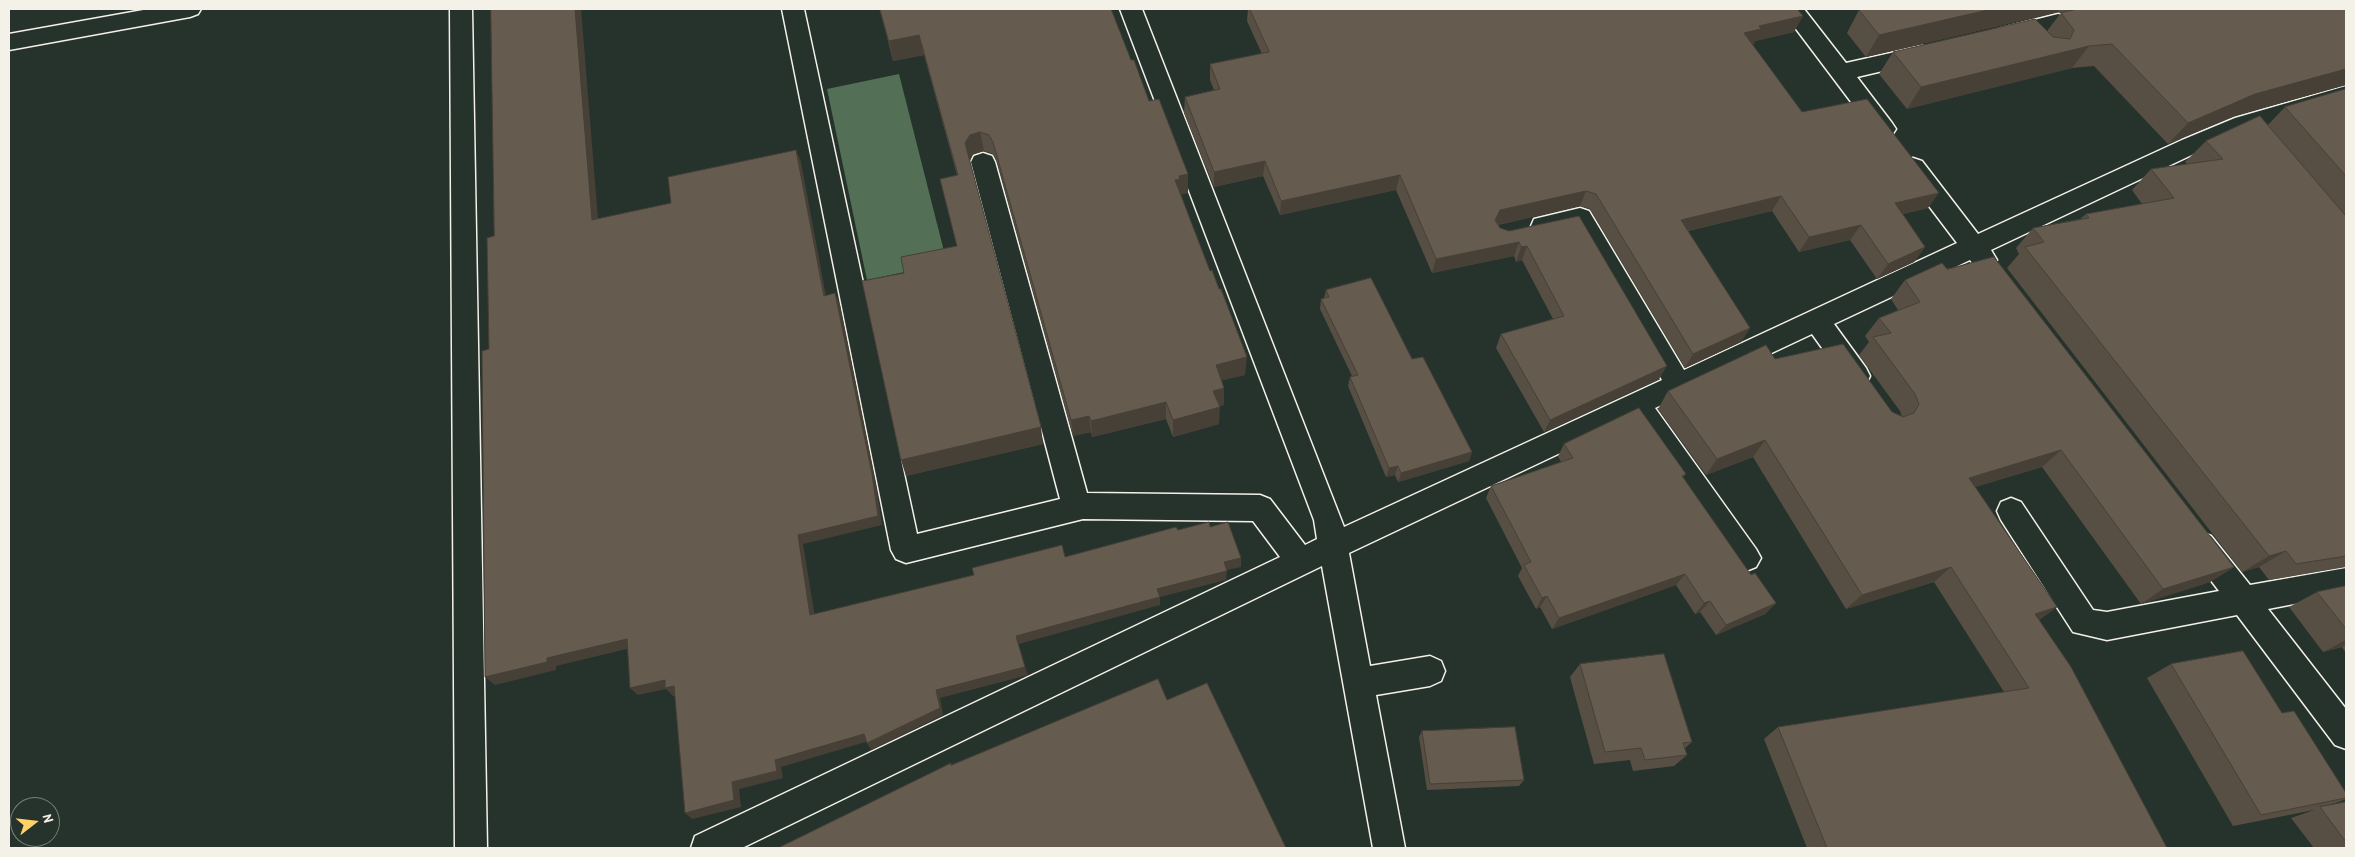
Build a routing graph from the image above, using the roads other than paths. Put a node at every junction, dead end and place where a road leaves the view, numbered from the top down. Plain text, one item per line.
1 (190, 9) edge
2 (461, 9) edge
3 (793, 9) edge
4 (1131, 9) edge
5 (1792, 9) edge
6 (2058, 22) dead end
7 (2025, 30) junction
8 (1986, 39) edge
9 (9, 42) edge
10 (2040, 47) edge
11 (1938, 50) edge
12 (1841, 73) junction
13 (2346, 94) edge
14 (2243, 124) junction
15 (2262, 146) edge
16 (983, 162) dead end
17 (1524, 230) edge
18 (1972, 246) junction
19 (1997, 277) edge
20 (1816, 319) junction
21 (1678, 384) junction
22 (1871, 396) edge
23 (1636, 404) junction
24 (1076, 508) junction
25 (2011, 511) dead end
26 (2184, 522) edge
27 (1333, 546) junction
28 (1746, 558) dead end
29 (1301, 562) junction
30 (2346, 581) edge
31 (2245, 601) junction
32 (1430, 670) dead end
33 (1358, 683) junction
34 (2346, 734) edge
35 (471, 848) edge
36 (707, 848) edge
37 (1389, 848) edge

1 - 9 street
2 - 35 street
3 - 24 street
4 - 27 street
5 - 12 street
6 - 7 street
7 - 8 street
7 - 10 street
11 - 12 street
12 - 18 street
13 - 14 street
14 - 15 street
14 - 18 street
16 - 24 street
17 - 21 street
18 - 19 street
18 - 20 street
20 - 21 street
20 - 22 street
21 - 23 street
23 - 27 street
23 - 28 street
24 - 29 street
25 - 31 street
26 - 31 street
27 - 29 street
27 - 33 street
29 - 36 street
30 - 31 street
31 - 34 street
32 - 33 street
33 - 37 street

